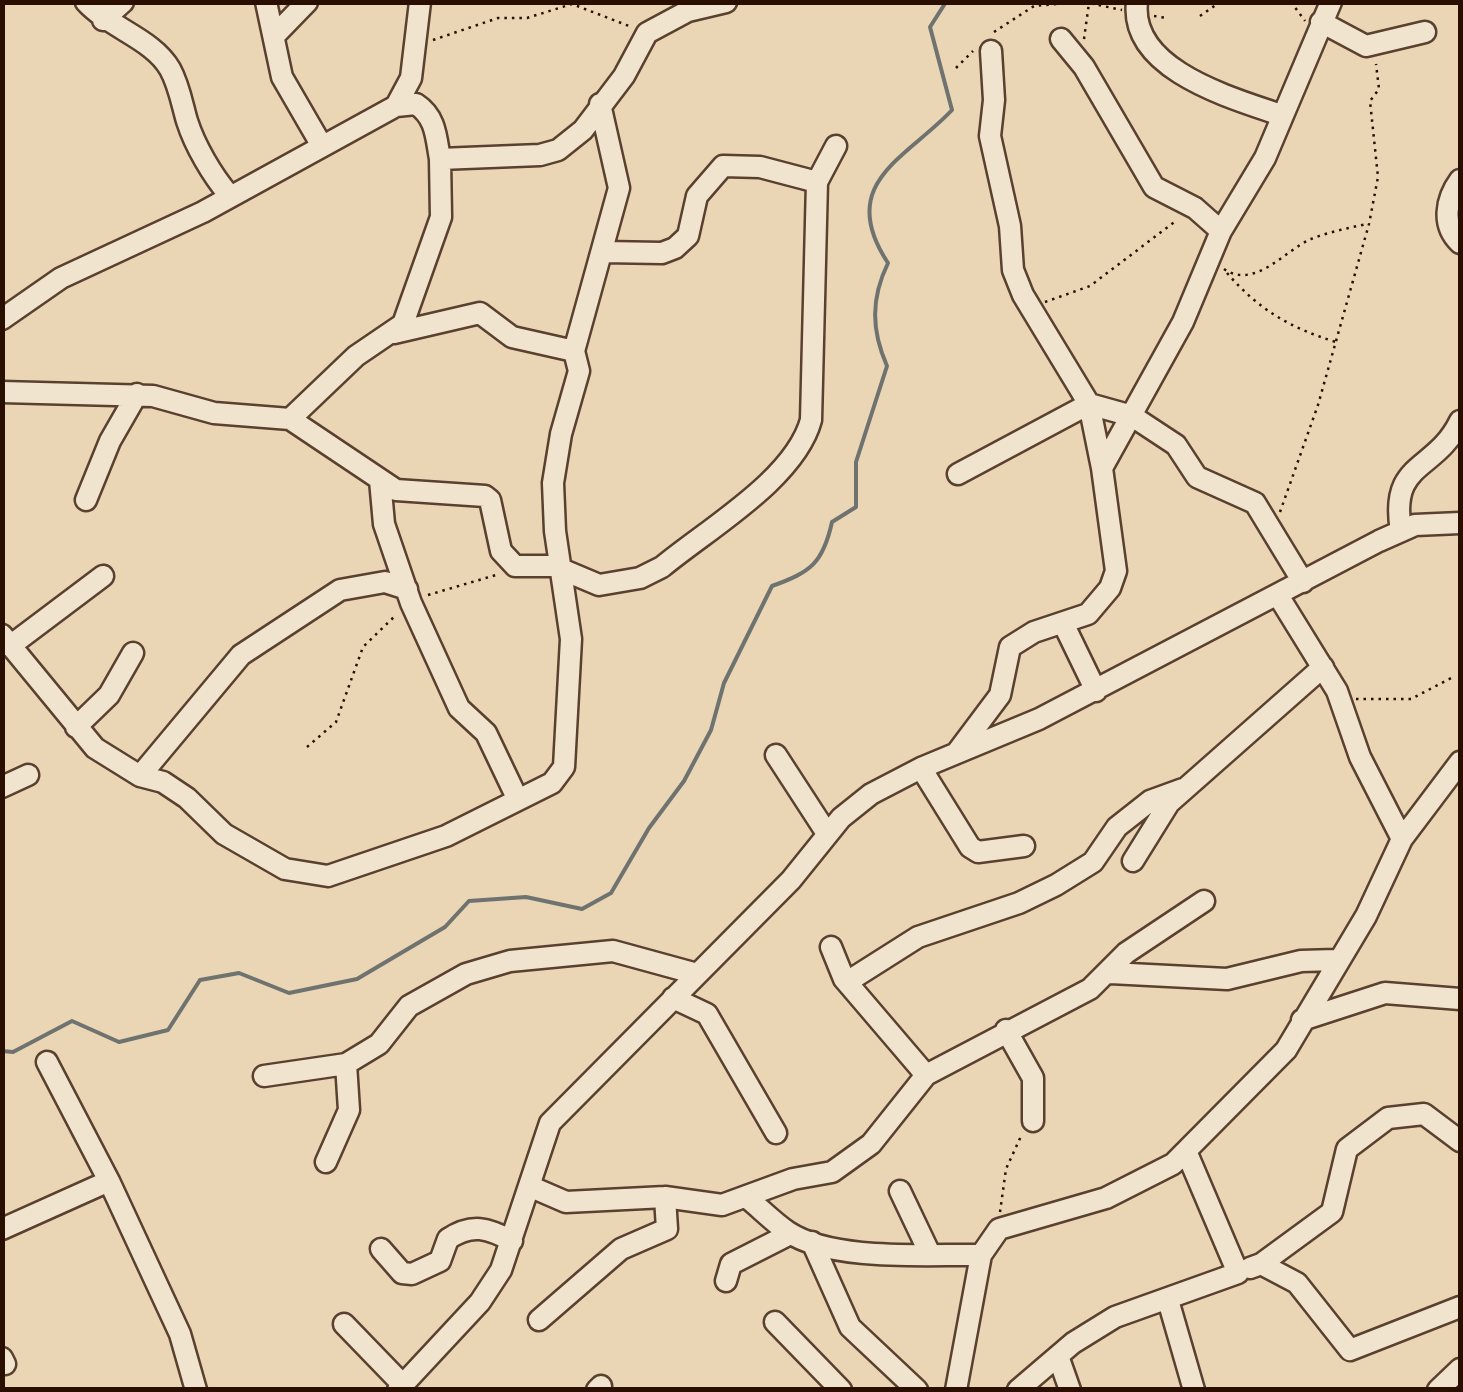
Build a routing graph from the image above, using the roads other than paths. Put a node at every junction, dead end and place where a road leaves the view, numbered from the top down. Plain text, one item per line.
1 (86, 2) edge
2 (123, 2) edge
3 (266, 2) edge
4 (306, 2) edge
5 (420, 2) edge
6 (726, 2) edge
7 (1138, 2) edge
8 (1331, 2) edge
9 (103, 20) junction
10 (1320, 24) junction
11 (1425, 32) dead end
12 (274, 36) junction
13 (1061, 39) dead end
14 (416, 51) junction
15 (991, 51) dead end
16 (600, 104) junction
17 (396, 106) junction
18 (1281, 115) junction
19 (434, 122) junction
20 (322, 146) junction
21 (836, 146) dead end
22 (440, 159) junction
23 (1460, 180) edge
24 (817, 182) junction
25 (230, 194) junction
26 (1218, 241) junction
27 (1460, 243) edge
28 (604, 252) junction
29 (2, 319) edge
30 (394, 333) junction
31 (574, 351) junction
32 (2, 392) edge
33 (137, 394) junction
34 (1089, 404) junction
35 (1132, 416) junction
36 (290, 419) junction
37 (1460, 421) edge
38 (1102, 468) junction
39 (958, 474) dead end
40 (380, 480) junction
41 (86, 500) dead end
42 (1460, 523) edge
43 (1401, 531) junction
44 (560, 567) junction
45 (102, 576) dead end
46 (1304, 582) junction
47 (409, 596) junction
48 (1279, 597) junction
49 (1063, 624) junction
50 (6, 641) edge
51 (133, 653) dead end
52 (1323, 666) junction
53 (1096, 691) junction
54 (76, 728) junction
55 (958, 750) junction
56 (776, 756) dead end
57 (1460, 762) edge
58 (921, 768) junction
59 (28, 775) dead end
60 (140, 776) junction
61 (2, 787) edge
62 (1183, 789) junction
63 (518, 800) junction
64 (826, 832) junction
65 (1402, 839) junction
66 (1024, 846) dead end
67 (1133, 861) dead end
68 (1204, 901) dead end
69 (831, 947) dead end
70 (1336, 960) junction
71 (1110, 973) junction
72 (697, 974) junction
73 (847, 982) junction
74 (674, 998) junction
75 (1460, 998) edge
76 (1302, 1020) junction
77 (1006, 1030) junction
78 (46, 1062) dead end
79 (346, 1064) junction
80 (926, 1075) junction
81 (264, 1076) dead end
82 (1034, 1122) road end
83 (776, 1133) dead end
84 (1460, 1140) edge
85 (1186, 1151) junction
86 (326, 1162) dead end
87 (109, 1181) junction
88 (529, 1186) junction
89 (900, 1190) dead end
90 (664, 1197) junction
91 (746, 1197) junction
92 (2, 1230) edge
93 (790, 1234) junction
94 (512, 1241) junction
95 (812, 1242) junction
96 (380, 1249) dead end
97 (930, 1254) junction
98 (981, 1255) junction
99 (1260, 1264) junction
100 (1238, 1272) junction
101 (726, 1282) dead end
102 (1168, 1300) junction
103 (1460, 1307) edge
104 (539, 1320) dead end
105 (775, 1322) dead end
106 (344, 1324) dead end
107 (1058, 1356) junction
108 (1460, 1369) edge
109 (400, 1387) edge
110 (196, 1390) edge
111 (841, 1390) edge
112 (916, 1390) edge
113 (956, 1390) edge
114 (1018, 1390) edge
115 (1070, 1390) edge
116 (1194, 1390) edge
117 (1438, 1390) edge

1 - 9 street
2 - 9 street
3 - 12 street
4 - 12 street
5 - 14 street
6 - 16 street
7 - 18 street
8 - 10 street
9 - 25 street
10 - 11 street
10 - 18 street
12 - 20 street
13 - 26 street
14 - 17 street
14 - 19 street
15 - 34 street
16 - 22 street
16 - 28 street
17 - 19 street
17 - 20 street
18 - 26 street
19 - 22 street
20 - 25 street
21 - 24 street
22 - 30 street
23 - 27 street
24 - 28 street
24 - 44 street
25 - 29 street
26 - 35 street
28 - 31 street
30 - 31 street
30 - 36 street
31 - 44 street
32 - 33 street
33 - 36 street
33 - 41 street
34 - 35 street
34 - 38 street
34 - 39 street
35 - 38 street
35 - 46 street
36 - 40 street
37 - 43 street
38 - 49 street
40 - 44 street
40 - 47 street
42 - 43 street
43 - 46 street
44 - 63 street
45 - 50 street
46 - 48 street
47 - 60 street
47 - 63 street
48 - 52 street
48 - 53 street
49 - 53 street
49 - 55 street
50 - 54 street
51 - 54 street
52 - 62 street
52 - 65 street
53 - 55 street
54 - 60 street
55 - 58 street
56 - 64 street
57 - 65 street
58 - 64 street
58 - 66 street
59 - 61 street
60 - 63 street
62 - 67 street
62 - 73 street
64 - 72 street
65 - 70 street
68 - 71 street
69 - 73 street
70 - 71 street
70 - 76 street
71 - 77 street
72 - 74 street
72 - 79 street
73 - 80 street
74 - 83 street
74 - 88 street
75 - 76 street
76 - 85 street
77 - 80 street
77 - 82 street
78 - 87 street
79 - 81 street
79 - 86 street
80 - 91 street
84 - 99 street
85 - 98 street
85 - 100 street
87 - 92 street
87 - 110 street
88 - 90 street
88 - 94 street
89 - 97 street
90 - 91 street
90 - 104 street
91 - 93 street
93 - 95 street
93 - 101 street
94 - 96 street
94 - 109 street
95 - 97 street
95 - 112 street
97 - 98 street
98 - 113 street
99 - 100 street
99 - 103 street
100 - 102 street
102 - 107 street
102 - 116 street
105 - 111 street
106 - 109 street
107 - 114 street
107 - 115 street
108 - 117 street

